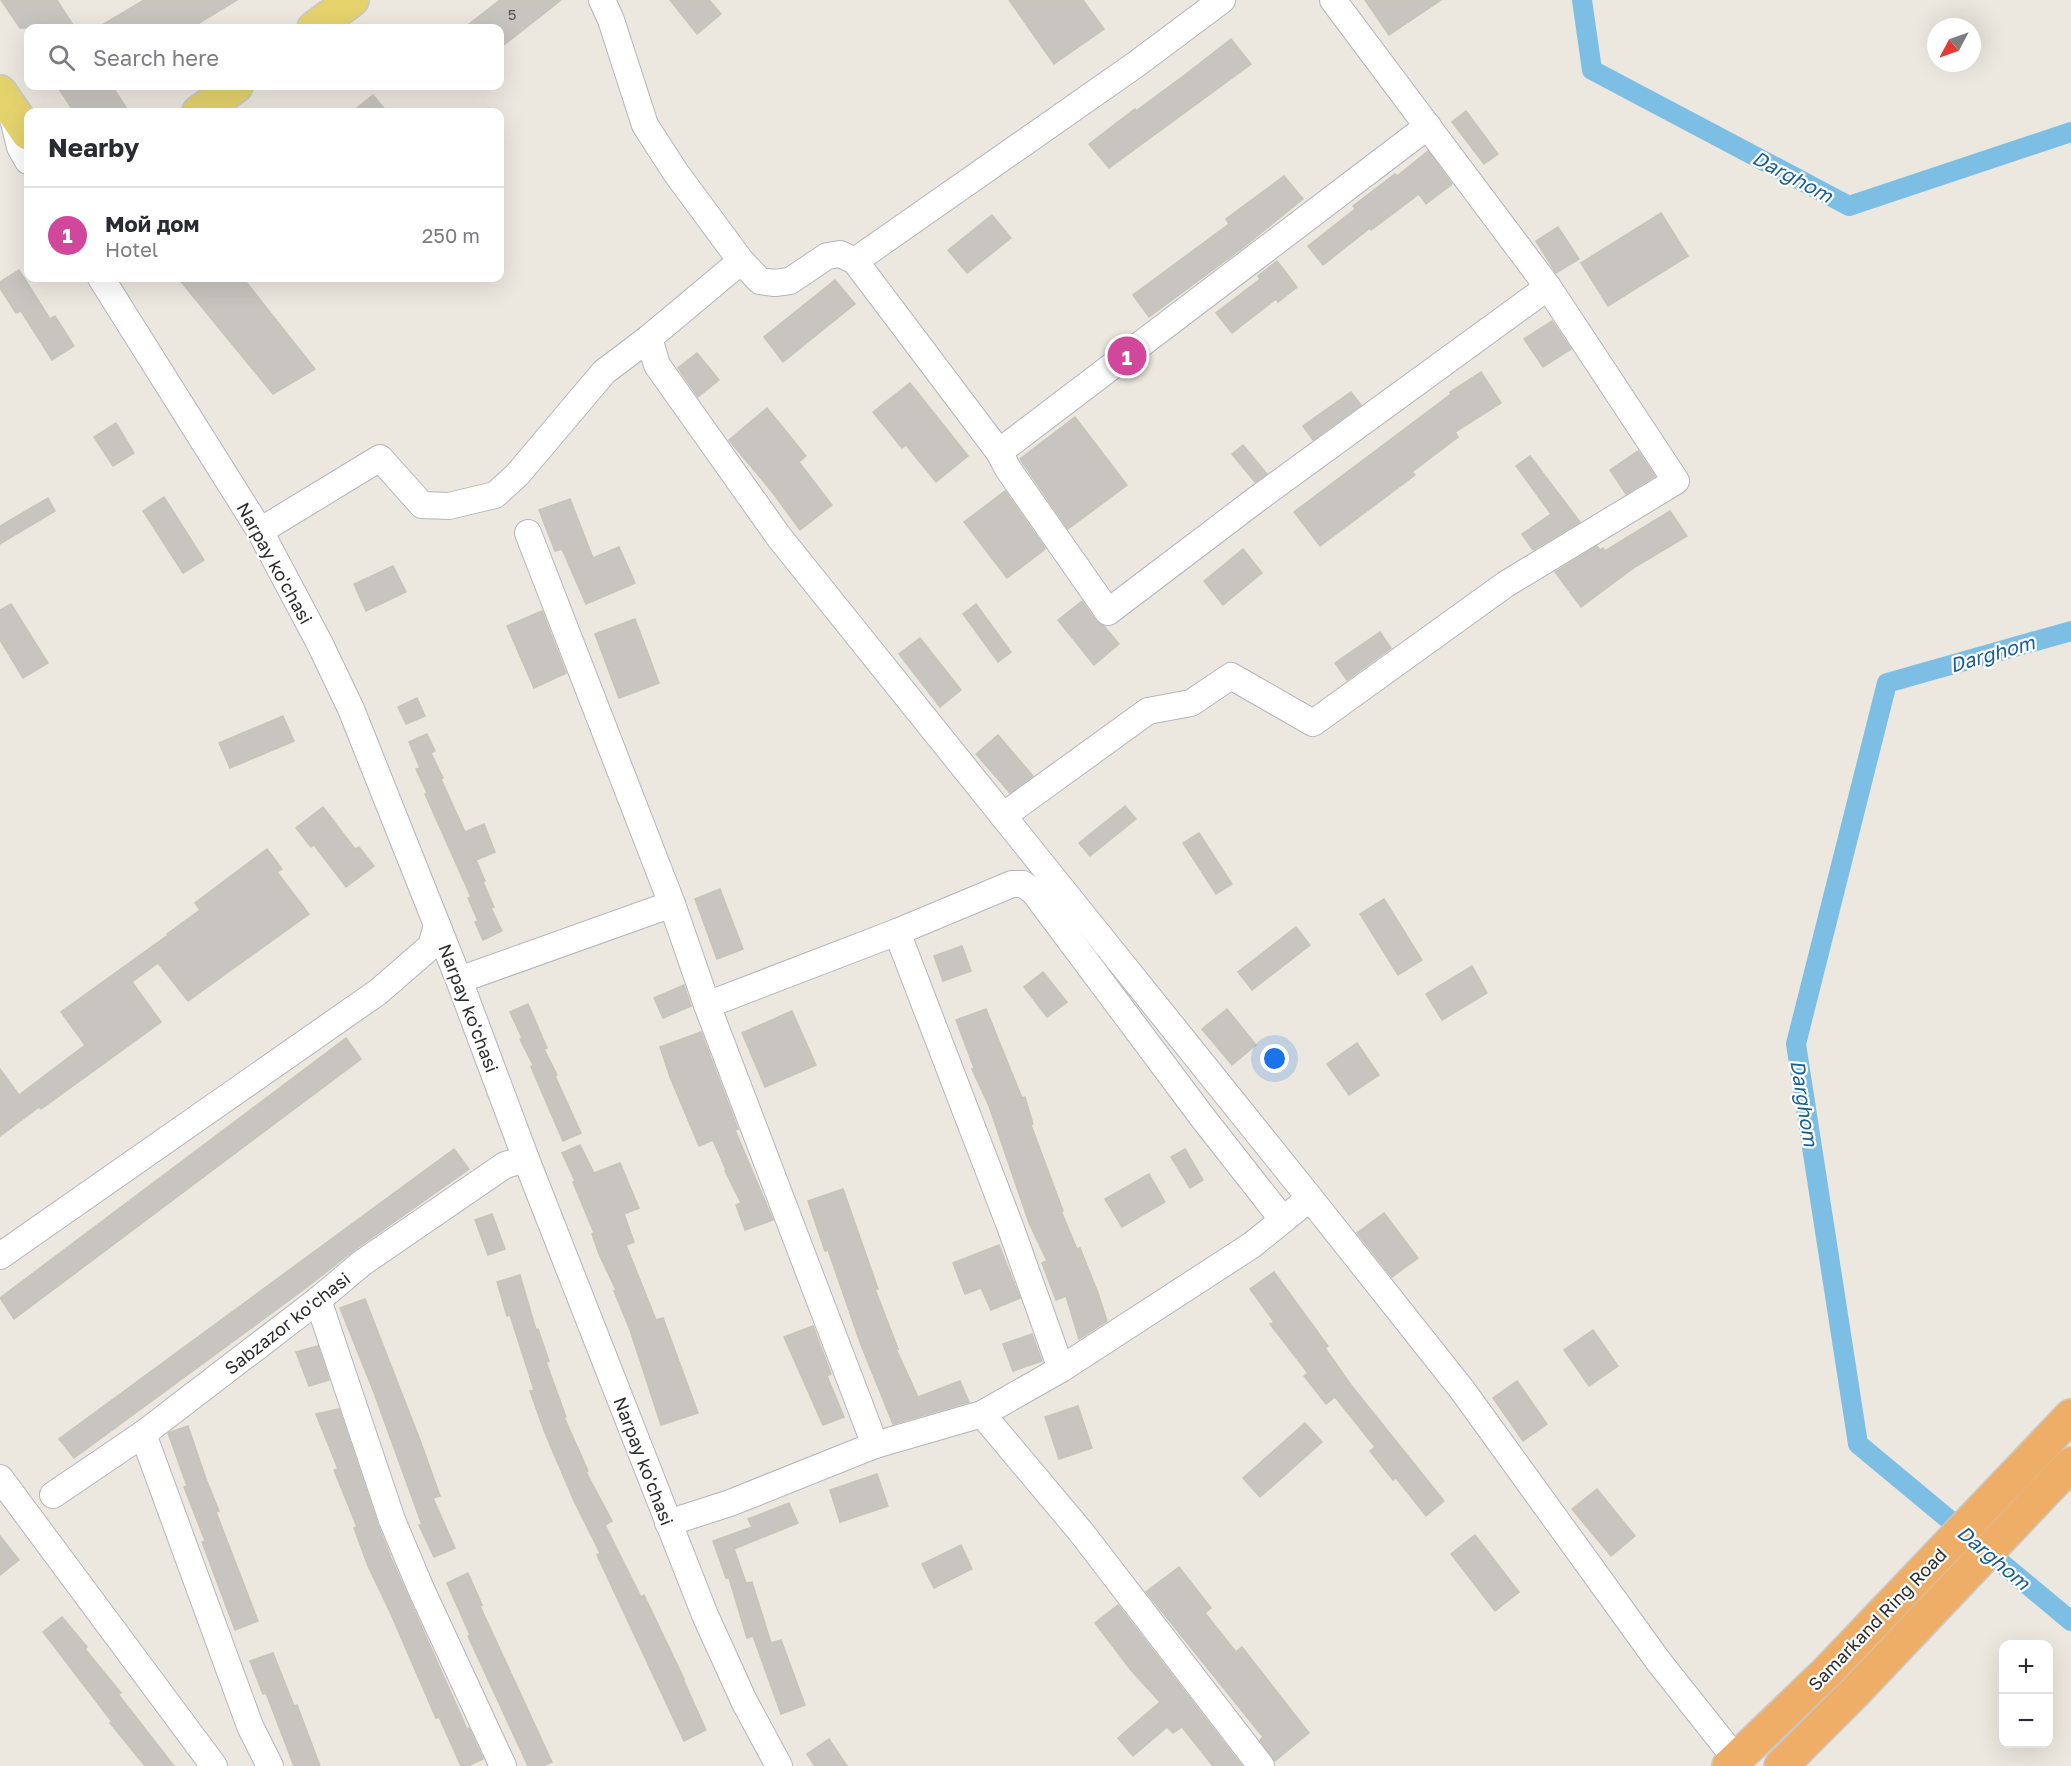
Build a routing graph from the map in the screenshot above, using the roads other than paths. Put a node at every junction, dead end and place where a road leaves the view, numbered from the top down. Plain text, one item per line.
1 (352, 0) edge
2 (602, 0) edge
3 (1222, 0) edge
4 (1333, 0) edge
5 (319, 24) edge
6 (230, 90) edge
7 (205, 108) edge
8 (13, 111) edge
9 (1428, 126) junction
10 (24, 154) edge
11 (741, 261) junction
12 (855, 261) junction
13 (105, 282) edge
14 (1548, 287) junction
15 (649, 338) junction
16 (999, 452) junction
17 (260, 531) junction
18 (528, 533) dead end
19 (1003, 816) junction
20 (672, 904) junction
21 (437, 925) junction
22 (897, 932) junction
23 (459, 980) junction
24 (707, 1005) junction
25 (526, 1159) junction
26 (1310, 1198) junction
27 (1283, 1220) junction
28 (0, 1256) edge
29 (318, 1300) junction
30 (1060, 1370) junction
31 (982, 1414) junction
32 (2071, 1416) edge
33 (143, 1434) junction
34 (875, 1445) junction
35 (2071, 1464) edge
36 (0, 1478) edge
37 (53, 1495) dead end
38 (668, 1524) junction
39 (1732, 1762) edge
40 (214, 1766) edge
41 (270, 1766) edge
42 (503, 1766) edge
43 (779, 1766) edge
44 (1261, 1766) edge
45 (1781, 1766) edge

1 - 5 main road
2 - 11 street
3 - 12 street
4 - 9 street
6 - 7 main road
8 - 10 street
9 - 14 street
9 - 16 street
11 - 12 street
11 - 15 street
12 - 16 street
13 - 17 street, Narpay ko'chasi
14 - 16 street
14 - 19 street
15 - 17 street
15 - 19 street
17 - 21 street, Narpay ko'chasi
18 - 20 street
19 - 26 street
20 - 23 street
20 - 24 street
21 - 23 street, Narpay ko'chasi
21 - 28 street
22 - 24 street
22 - 27 street
22 - 30 street
23 - 25 street, Narpay ko'chasi
24 - 34 street
25 - 29 street, Sabzazor ko'chasi
25 - 38 street, Narpay ko'chasi
26 - 27 street
26 - 39 street
27 - 30 street
29 - 33 street, Sabzazor ko'chasi
29 - 42 street
30 - 31 street
31 - 34 street
31 - 44 street
32 - 39 highway, Samarkand Ring Road
33 - 37 street, Sabzazor ko'chasi
33 - 41 street
34 - 38 street
35 - 45 highway, Samarkand Ring Road
36 - 40 street
38 - 43 street, Narpay ko'chasi

